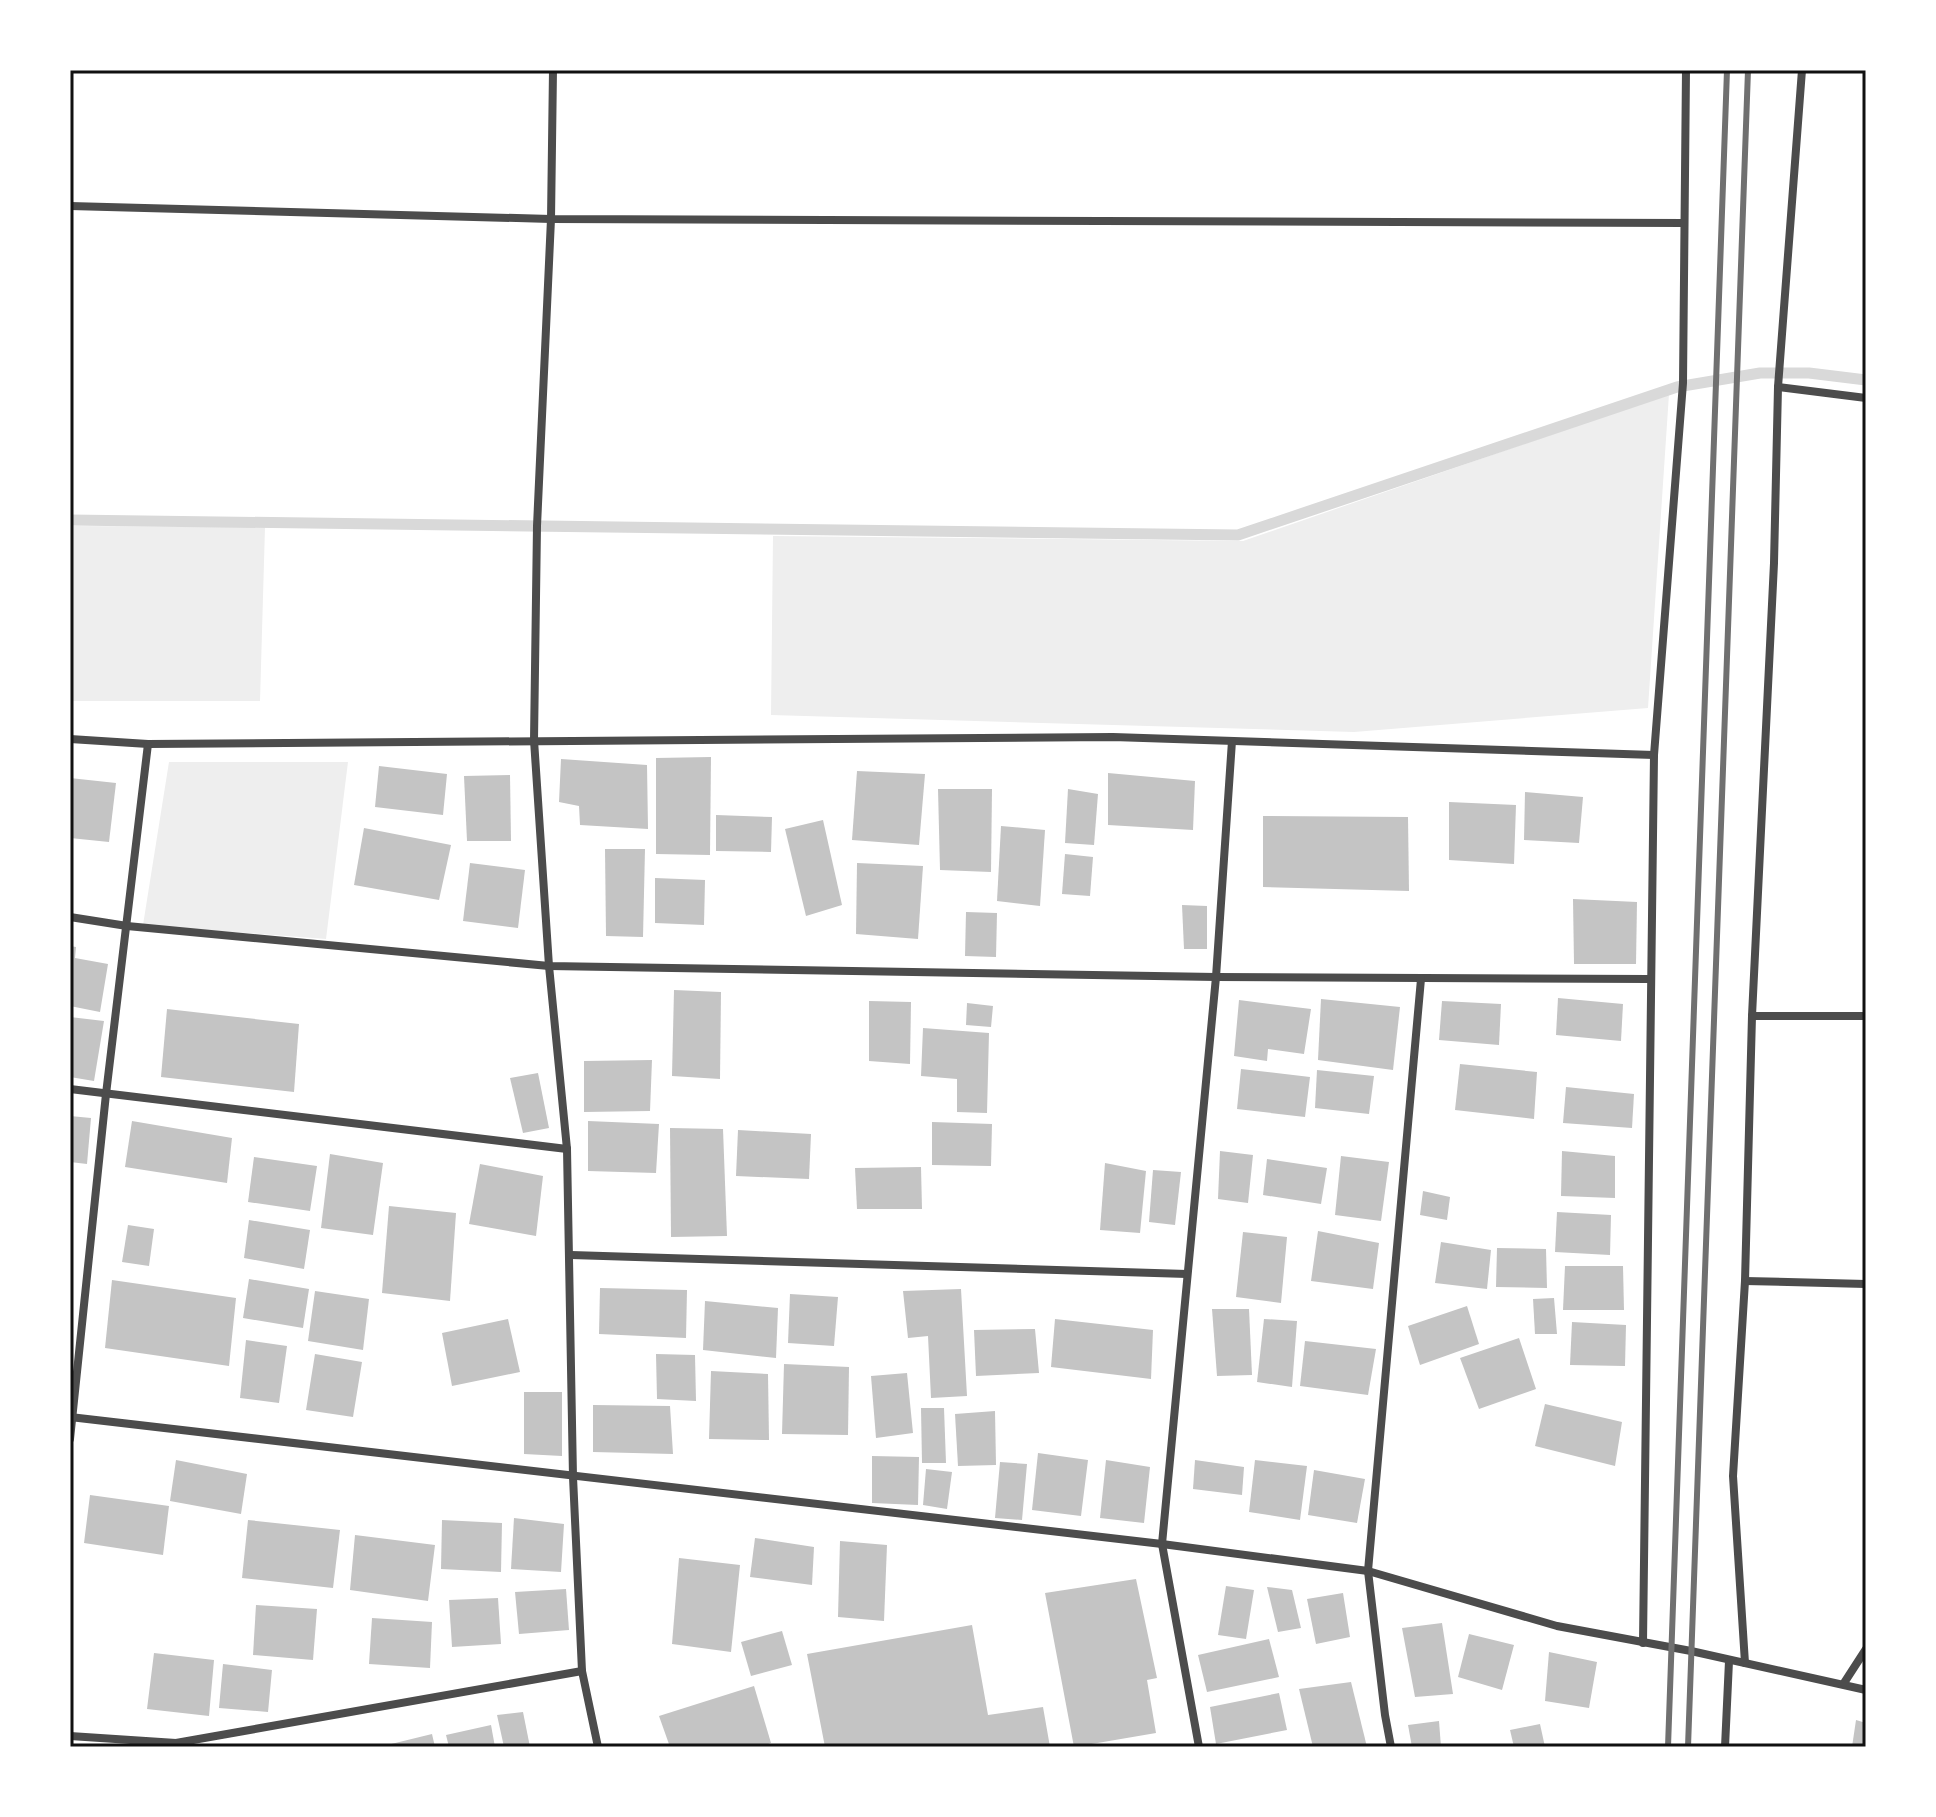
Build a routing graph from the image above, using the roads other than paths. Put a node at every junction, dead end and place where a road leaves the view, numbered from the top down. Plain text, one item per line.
1 (553, 70) edge
2 (1686, 70) edge
3 (1802, 70) edge
4 (70, 206) edge
5 (551, 219) junction
6 (1684, 223) junction
7 (1778, 387) junction
8 (1866, 398) edge
9 (70, 739) edge
10 (534, 740) junction
11 (1232, 741) junction
12 (148, 744) junction
13 (1654, 755) junction
14 (70, 917) edge
15 (127, 926) junction
16 (549, 966) junction
17 (1216, 977) junction
18 (1421, 979) junction
19 (1649, 979) junction
20 (1752, 1016) junction
21 (1866, 1016) edge
22 (70, 1089) edge
23 (106, 1094) junction
24 (567, 1149) junction
25 (571, 1255) junction
26 (1187, 1274) junction
27 (1745, 1281) junction
28 (1866, 1284) edge
29 (71, 1417) edge
30 (70, 1439) edge
31 (573, 1477) junction
32 (1162, 1544) junction
33 (1368, 1571) junction
34 (1643, 1643) junction
35 (1866, 1649) edge
36 (1729, 1661) junction
37 (1745, 1663) junction
38 (582, 1671) junction
39 (1844, 1683) junction
40 (1866, 1690) edge
41 (70, 1736) edge
42 (598, 1747) edge
43 (1199, 1747) edge
44 (1391, 1747) edge
45 (1725, 1747) edge

1 - 5 street
2 - 6 street
3 - 7 street
4 - 5 street
5 - 6 street
5 - 10 street
6 - 13 street
7 - 8 street
7 - 20 street
9 - 12 street
10 - 11 street
10 - 12 street
10 - 16 street
11 - 13 street
11 - 17 street
12 - 15 street
13 - 19 street
14 - 15 street
15 - 16 street
15 - 23 street
16 - 17 street
16 - 24 street
17 - 18 street
17 - 26 street
18 - 19 street
18 - 33 street
19 - 34 street
20 - 21 street
20 - 27 street
22 - 23 street
23 - 24 street
23 - 29 street
24 - 25 street
25 - 26 street
25 - 31 street
26 - 32 street
27 - 28 street
27 - 37 street
29 - 30 street
29 - 31 street
31 - 32 street
31 - 38 street
32 - 33 street
32 - 43 street
33 - 34 street
33 - 44 street
34 - 36 street
35 - 39 street
36 - 37 street
36 - 45 street
37 - 39 street
38 - 41 street
38 - 42 street
39 - 40 street

